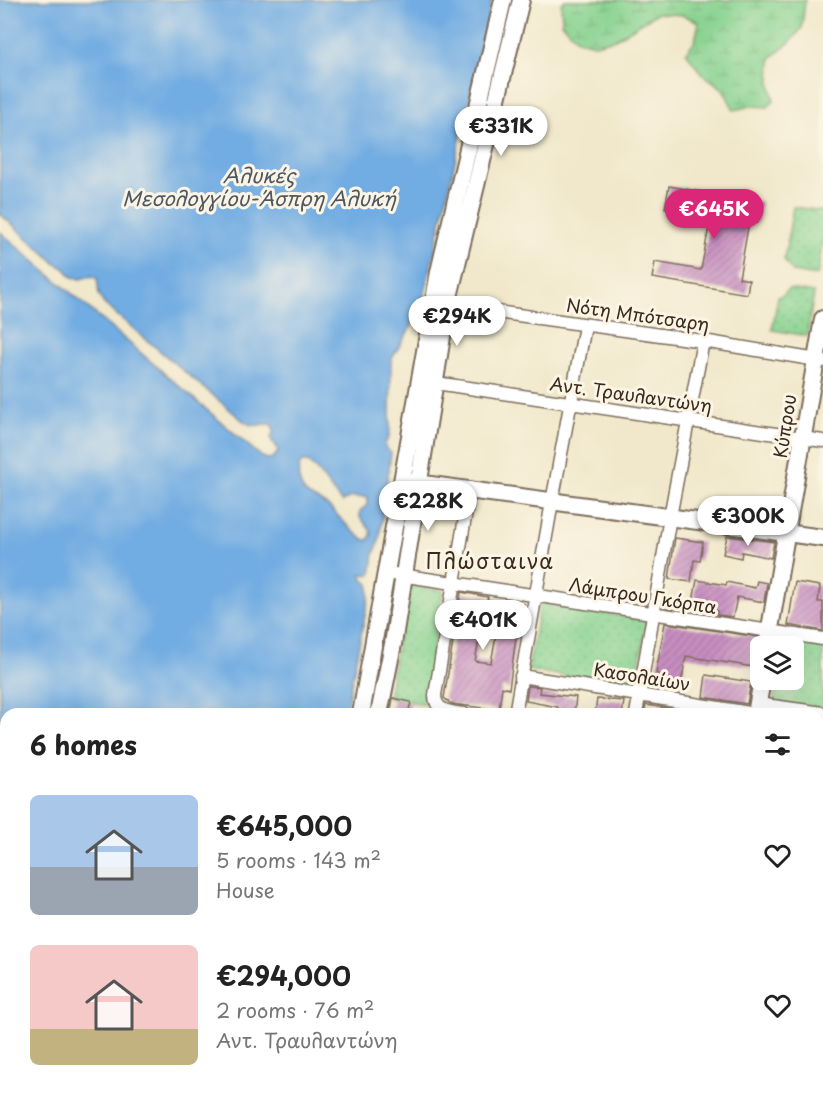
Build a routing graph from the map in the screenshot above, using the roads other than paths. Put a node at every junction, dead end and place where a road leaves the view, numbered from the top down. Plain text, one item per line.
1 (503, 0) edge
2 (521, 0) edge
3 (440, 304) junction
4 (823, 319) edge
5 (585, 326) junction
6 (702, 341) junction
7 (819, 361) edge
8 (427, 381) junction
9 (570, 404) junction
10 (688, 420) junction
11 (802, 438) junction
12 (823, 441) edge
13 (410, 482) junction
14 (470, 488) junction
15 (552, 502) junction
16 (670, 517) junction
17 (787, 533) junction
18 (823, 538) edge
19 (395, 574) junction
20 (455, 584) junction
21 (536, 597) junction
22 (654, 615) junction
23 (755, 636) edge
24 (770, 636) edge
25 (804, 639) edge
26 (823, 639) edge
27 (521, 676) junction
28 (760, 690) edge
29 (640, 694) junction
30 (362, 708) edge
31 (381, 708) edge
32 (441, 708) edge
33 (516, 708) edge
34 (637, 708) edge
35 (742, 708) edge
36 (756, 708) edge

1 - 3 street
2 - 3 street
3 - 5 street, Νότη Μπότσαρη
3 - 8 street
4 - 7 street, Κύπρου
5 - 6 street, Νότη Μπότσαρη
5 - 9 street
6 - 7 street, Νότη Μπότσαρη
6 - 10 street
7 - 11 street, Κύπρου
8 - 9 street, Αντ. Τραυλαντώνη
8 - 13 street
9 - 10 street, Αντ. Τραυλαντώνη
9 - 15 street
10 - 11 street, Αντ. Τραυλαντώνη
10 - 16 street
11 - 12 street, Αντ. Τραυλαντώνη
11 - 17 street, Κύπρου
13 - 14 street
13 - 19 street
14 - 15 street
14 - 20 street
15 - 16 street
15 - 21 street
16 - 17 street
16 - 22 street
17 - 18 street
17 - 24 street, Κύπρου
19 - 20 street, Λάμπρου Γκόρπα
19 - 30 street
19 - 31 street
20 - 21 street, Λάμπρου Γκόρπα
20 - 32 street
21 - 22 street, Λάμπρου Γκόρπα
21 - 27 street
22 - 23 street, Λάμπρου Γκόρπα
22 - 29 street
25 - 26 street, Λάμπρου Γκόρπα
27 - 29 street, Κασολαίων
27 - 33 street
28 - 36 street
29 - 34 street
29 - 35 street, Κασολαίων

